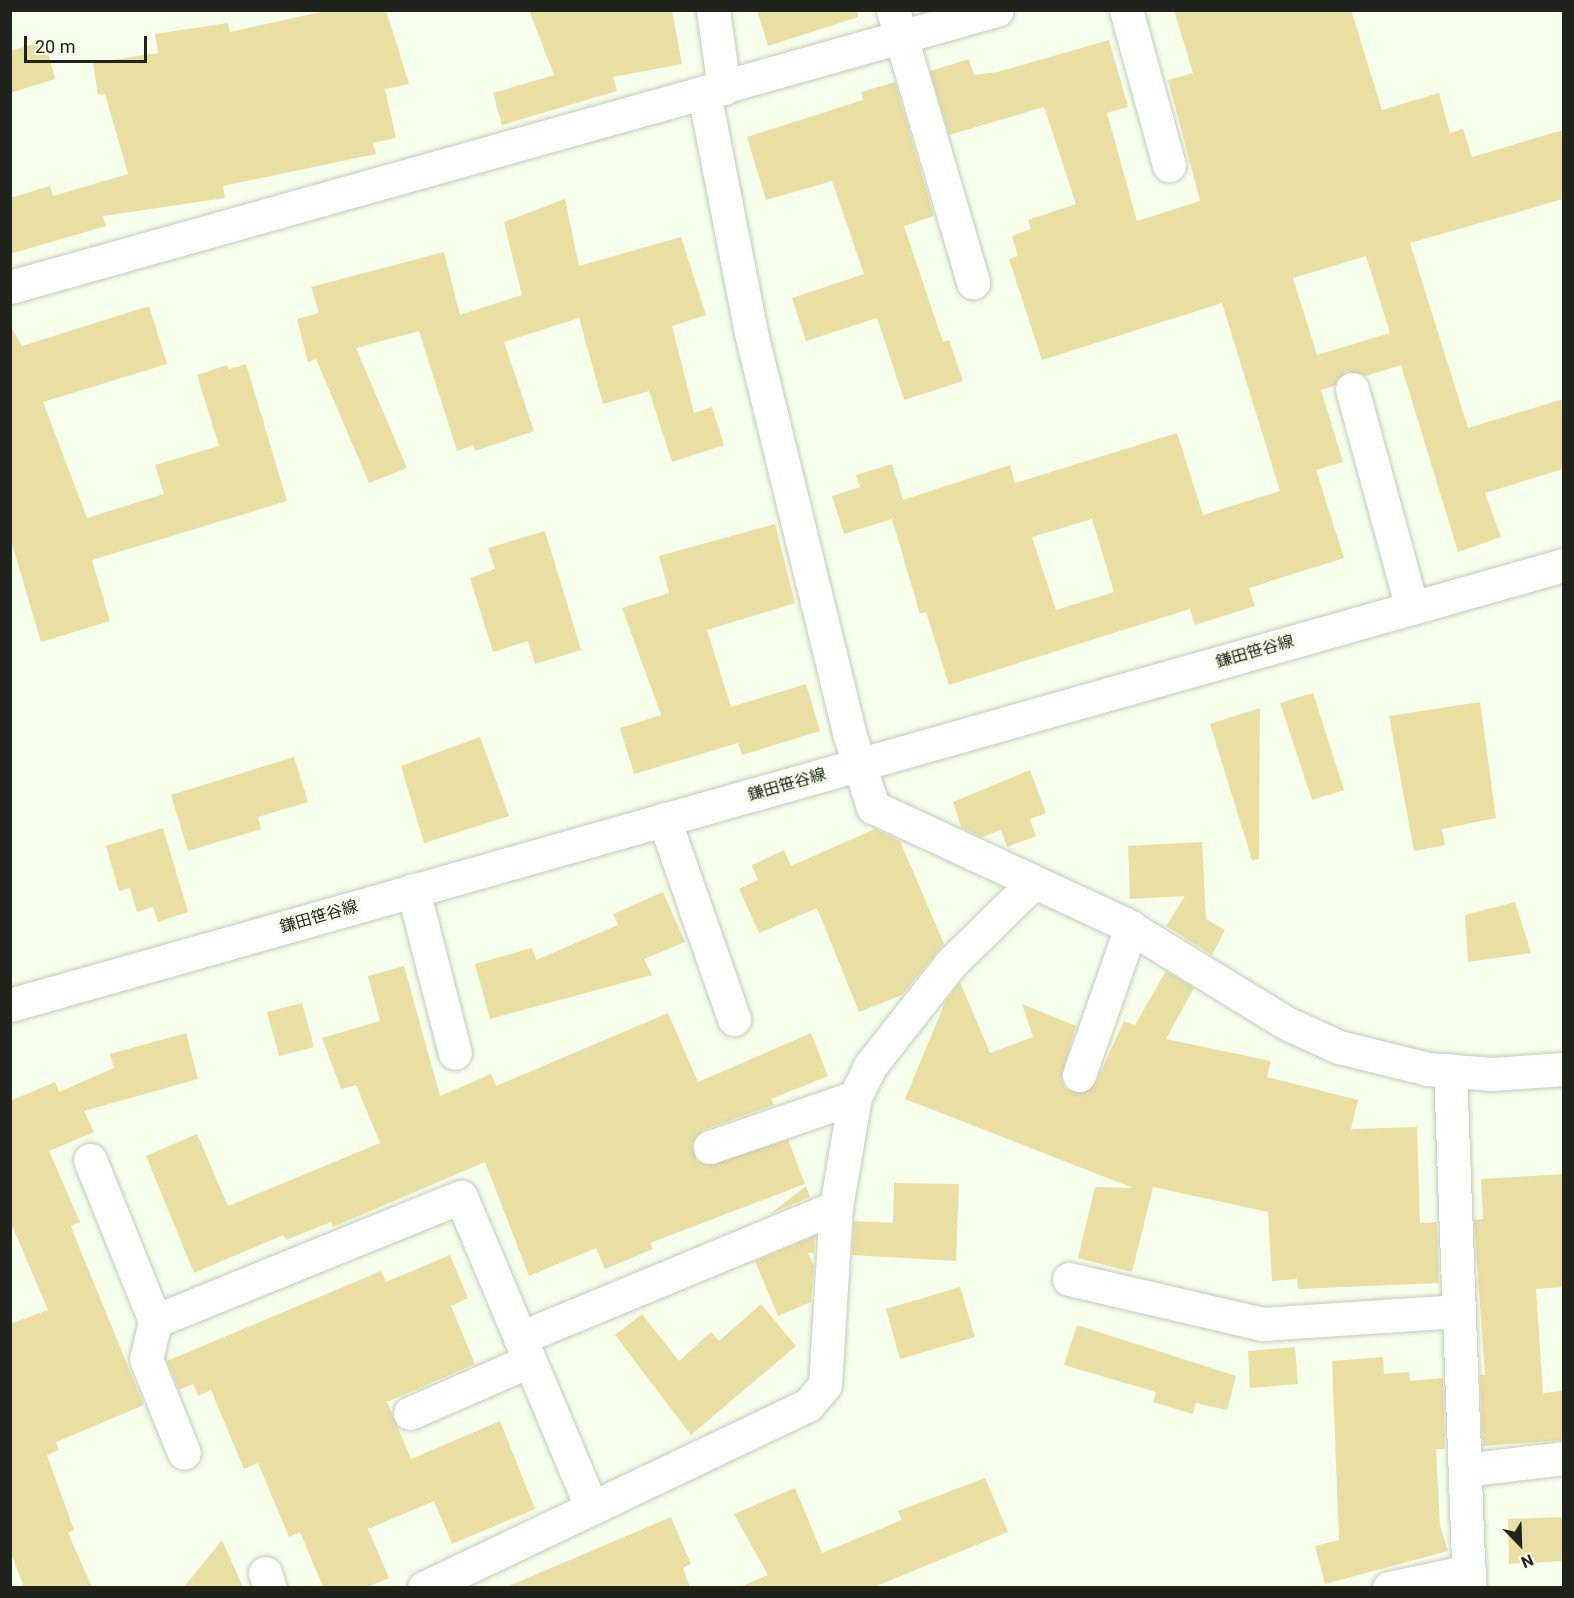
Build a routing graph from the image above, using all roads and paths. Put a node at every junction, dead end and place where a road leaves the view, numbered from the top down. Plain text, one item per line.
1 (713, 10) edge
2 (997, 10) edge
3 (1126, 10) edge
4 (897, 24) edge
5 (714, 90) junction
6 (1169, 165) dead end
7 (973, 282) dead end
8 (10, 287) edge
9 (1352, 389) dead end
10 (1563, 565) edge
11 (1412, 608) junction
12 (857, 765) junction
13 (664, 819) junction
14 (1034, 882) junction
15 (413, 890) junction
16 (1131, 927) junction
17 (10, 1005) edge
18 (734, 1019) dead end
19 (455, 1053) dead end
20 (1563, 1069) edge
21 (1450, 1070) junction
22 (1079, 1075) dead end
23 (855, 1097) junction
24 (710, 1147) dead end
25 (90, 1160) dead end
26 (836, 1207) junction
27 (1069, 1279) dead end
28 (1459, 1311) junction
29 (155, 1321) junction
30 (525, 1349) junction
31 (410, 1413) dead end
32 (184, 1453) dead end
33 (1563, 1458) edge
34 (1465, 1470) junction
35 (592, 1508) junction
36 (1469, 1579) edge
37 (424, 1587) edge
38 (1389, 1587) edge

1 - 5 street
2 - 4 street
3 - 6 street
4 - 5 street
4 - 7 street
5 - 8 street
5 - 12 street
9 - 11 street
10 - 11 street, 鎌田笹谷線
11 - 12 street, 鎌田笹谷線
12 - 13 street, 鎌田笹谷線
12 - 14 street
13 - 15 street, 鎌田笹谷線
13 - 18 street
14 - 16 street
14 - 23 street
15 - 17 street, 鎌田笹谷線
15 - 19 street
16 - 21 street
16 - 22 street
20 - 21 street
21 - 28 street
23 - 24 street
23 - 26 street
25 - 29 street
26 - 30 street
26 - 35 street
27 - 28 street
28 - 34 street
29 - 30 street
29 - 32 street
30 - 31 street
30 - 35 street
33 - 34 street
34 - 36 street
35 - 37 street
36 - 38 street

